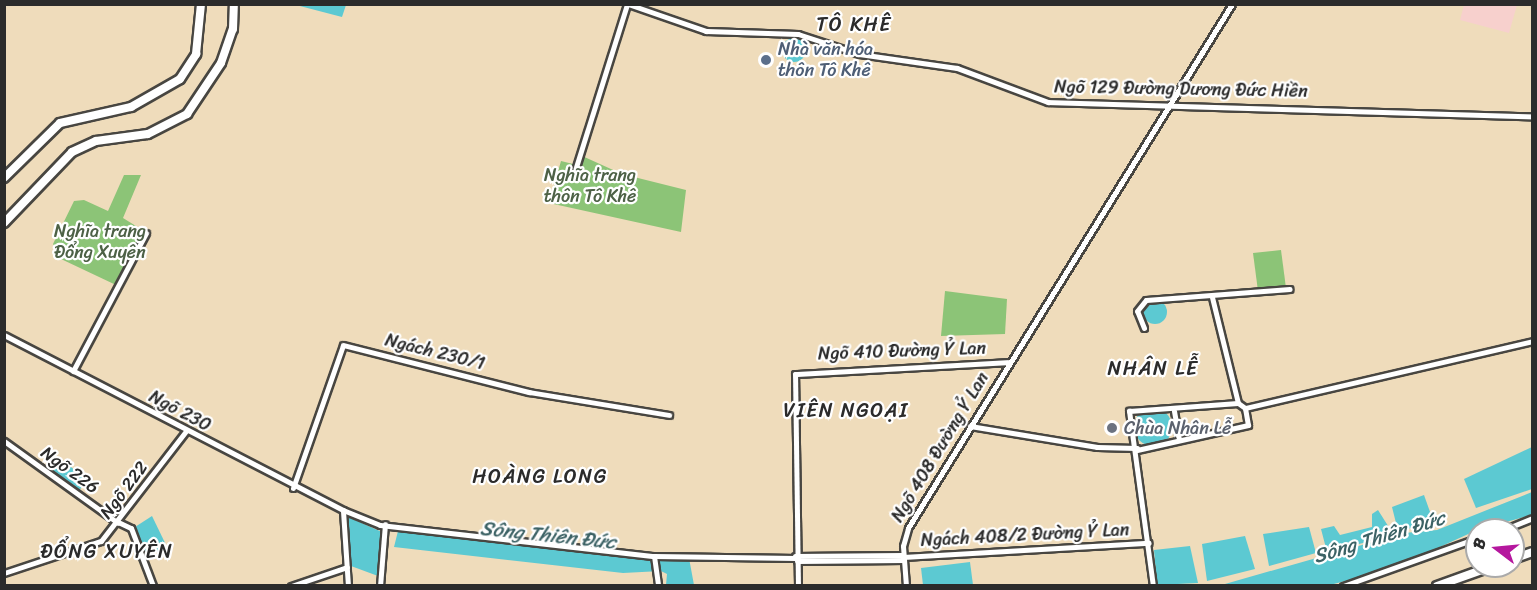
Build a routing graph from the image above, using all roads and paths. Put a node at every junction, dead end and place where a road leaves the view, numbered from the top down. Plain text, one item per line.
1 (201, 4) edge
2 (234, 4) edge
3 (627, 4) edge
4 (1232, 4) edge
5 (1171, 103) junction
6 (1533, 116) edge
7 (576, 167) dead end
8 (15, 170) junction
9 (4, 178) edge
10 (4, 185) edge
11 (4, 223) edge
12 (146, 233) dead end
13 (1290, 289) dead end
14 (1212, 297) junction
15 (1144, 328) dead end
16 (4, 334) edge
17 (1533, 341) edge
18 (1008, 362) junction
19 (73, 371) junction
20 (1238, 403) junction
21 (1245, 408) junction
22 (1174, 411) junction
23 (669, 415) dead end
24 (970, 426) junction
25 (186, 431) junction
26 (1179, 440) junction
27 (4, 441) edge
28 (1137, 449) junction
29 (293, 488) junction
30 (343, 510) junction
31 (118, 523) junction
32 (385, 524) junction
33 (1465, 542) edge
34 (1149, 543) junction
35 (654, 556) junction
36 (903, 557) junction
37 (796, 558) junction
38 (347, 567) junction
39 (4, 573) edge
40 (1465, 576) edge
41 (153, 585) edge
42 (291, 585) edge
43 (348, 585) edge
44 (380, 585) edge
45 (658, 585) edge
46 (798, 585) edge
47 (906, 585) edge
48 (1153, 585) edge
49 (1343, 585) edge
50 (1437, 585) edge

1 - 8 main road
2 - 11 main road
3 - 5 street, Ngõ 129 Đường Dương Đức Hiền
3 - 7 street
4 - 5 street, Ngõ 408 Đường Ỷ Lan
5 - 6 street, Ngõ 129 Đường Dương Đức Hiền
5 - 18 street, Ngõ 408 Đường Ỷ Lan
8 - 9 main road
8 - 10 main road
12 - 19 street
13 - 14 street
14 - 15 street
14 - 20 street
16 - 19 street, Ngõ 230
17 - 21 street
18 - 24 street, Ngõ 408 Đường Ỷ Lan
18 - 37 street, Ngõ 410 Đường Ỷ Lan
19 - 25 street, Ngõ 230
20 - 21 street
20 - 22 street
21 - 26 street
22 - 26 street
22 - 28 street
23 - 29 street, Ngách 230/1
24 - 28 street
24 - 36 street, Ngõ 408 Đường Ỷ Lan
25 - 29 street, Ngõ 230
25 - 31 street, Ngõ 222
26 - 28 street
27 - 31 street, Ngõ 226
28 - 34 street
29 - 30 street, Ngõ 230
30 - 32 street, Ngõ 230
30 - 38 street
31 - 39 street, Ngõ 222
31 - 41 street, Ngõ 226
32 - 35 street, Ngõ 230
32 - 44 street
33 - 49 street
34 - 36 street, Ngách 408/2 Đường Ỷ Lan
34 - 48 street
35 - 37 street, Ngách 408/2 Đường Ỷ Lan
35 - 45 street
36 - 37 street, Ngách 408/2 Đường Ỷ Lan
36 - 47 street, Ngõ 408 Đường Ỷ Lan
37 - 46 street, Ngõ 410 Đường Ỷ Lan
38 - 42 street
38 - 43 street
40 - 50 main road

